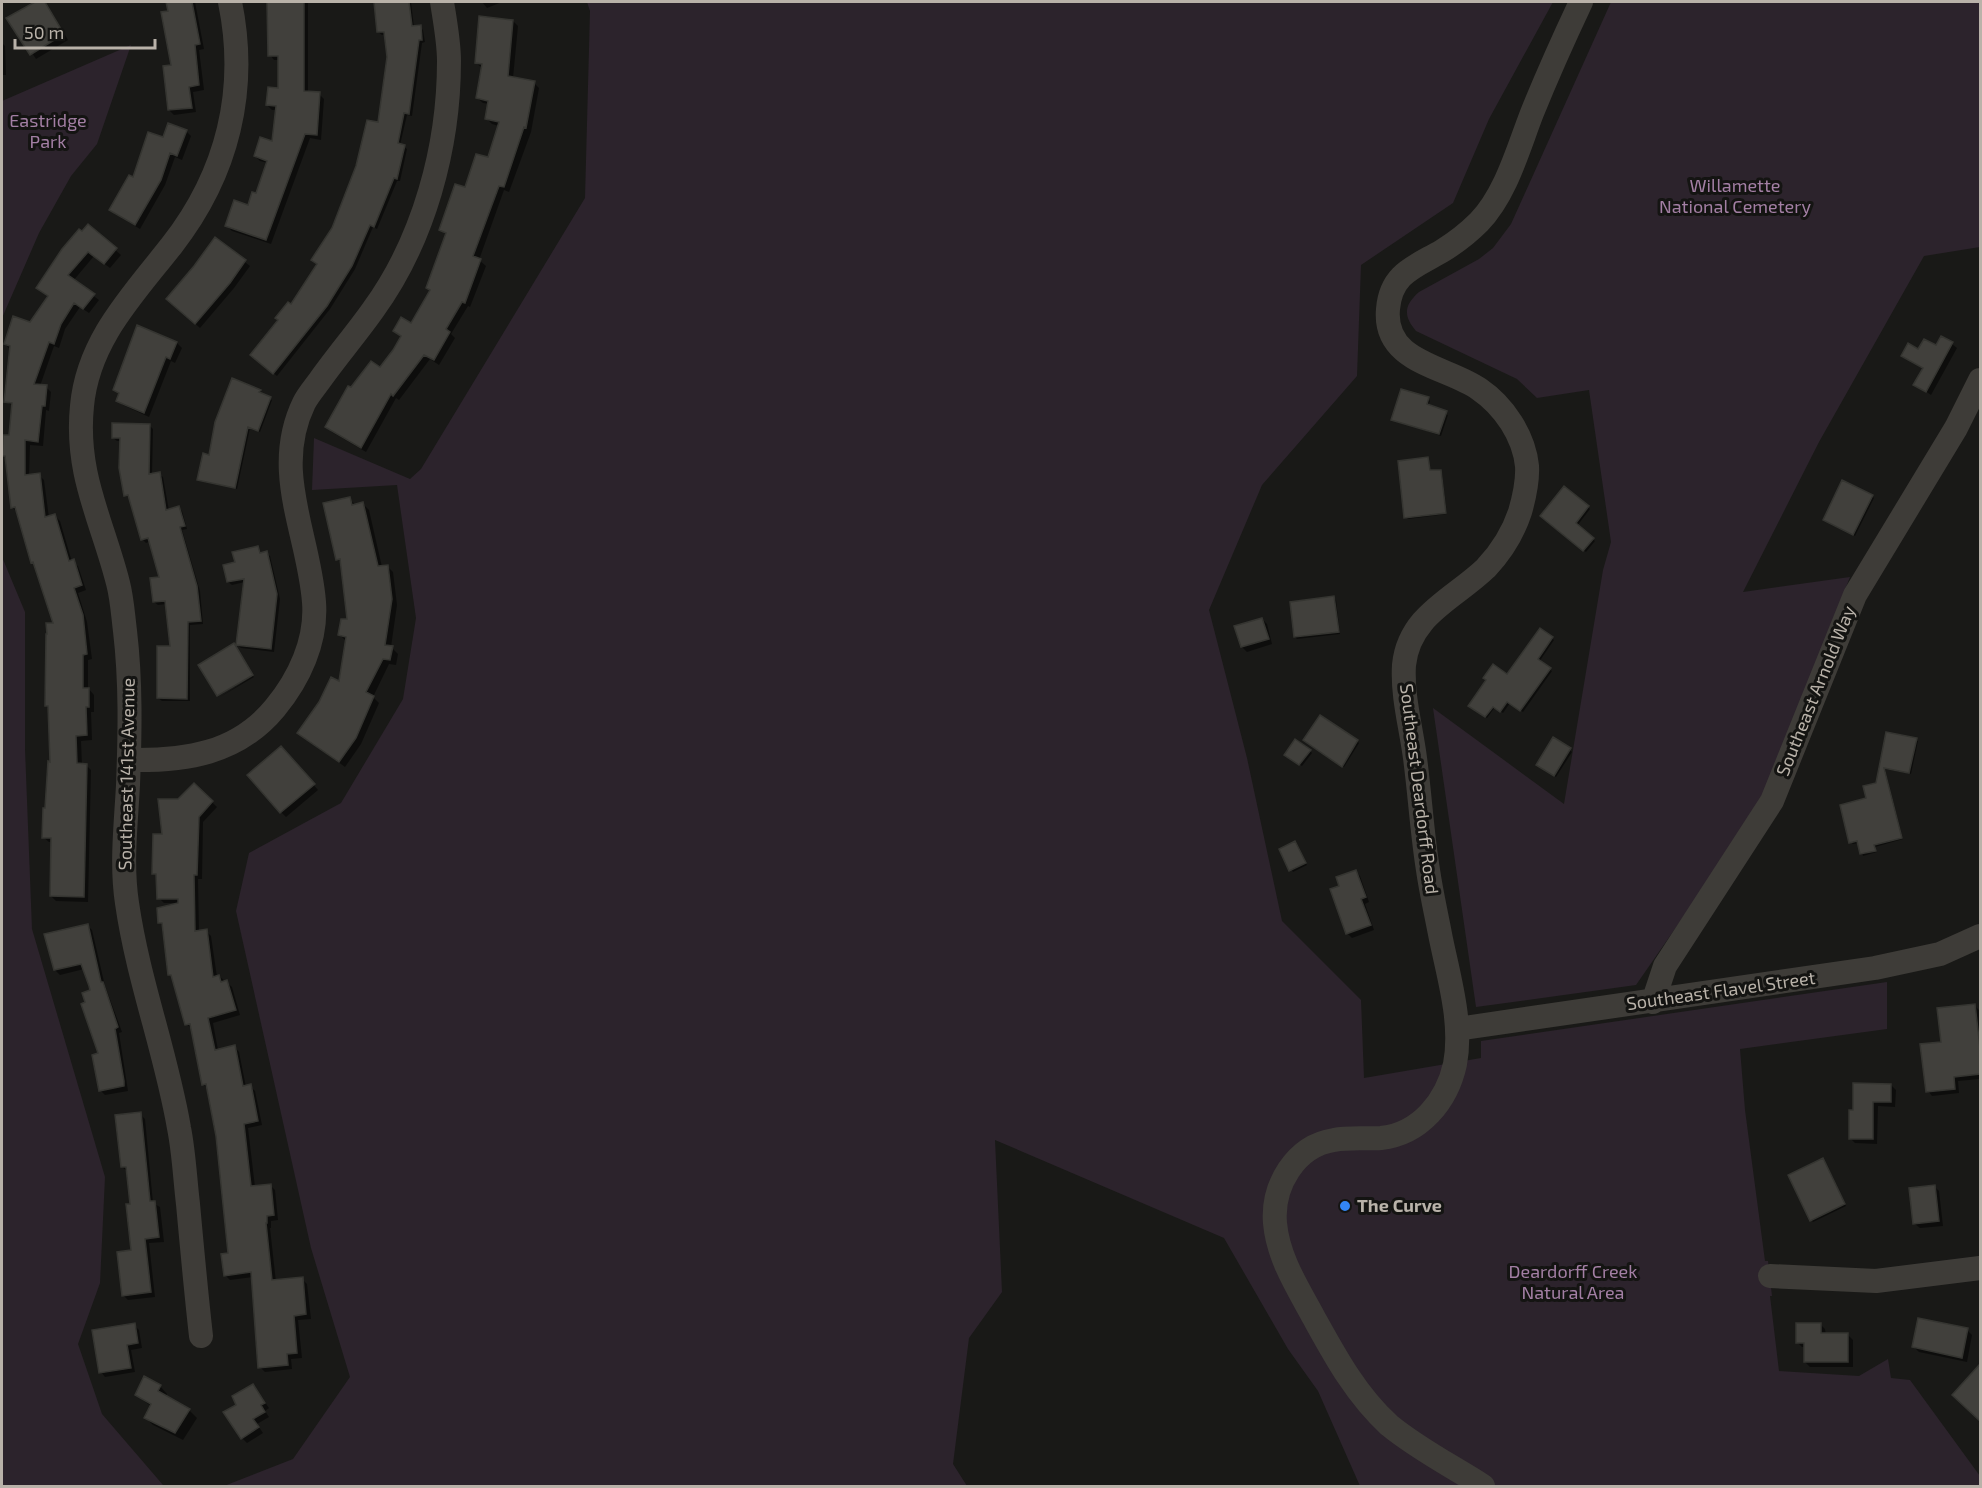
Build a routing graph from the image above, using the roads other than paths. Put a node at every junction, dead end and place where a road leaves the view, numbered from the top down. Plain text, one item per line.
1 (230, 2) edge
2 (442, 2) edge
3 (1581, 2) edge
4 (1980, 380) edge
5 (129, 760) junction
6 (1980, 936) edge
7 (1653, 1002) junction
8 (1457, 1029) junction
9 (1980, 1268) edge
10 (1770, 1276) dead end
11 (201, 1336) dead end
12 (1483, 1486) edge

1 - 5 street, Southeast 141st Avenue
2 - 5 street
3 - 8 street, Southeast Deardorff Road
4 - 7 street, Southeast Arnold Way
5 - 11 street, Southeast 141st Avenue
6 - 7 street, Southeast Flavel Street
7 - 8 street, Southeast Flavel Street
8 - 12 street, Southeast Deardorff Road
9 - 10 street

